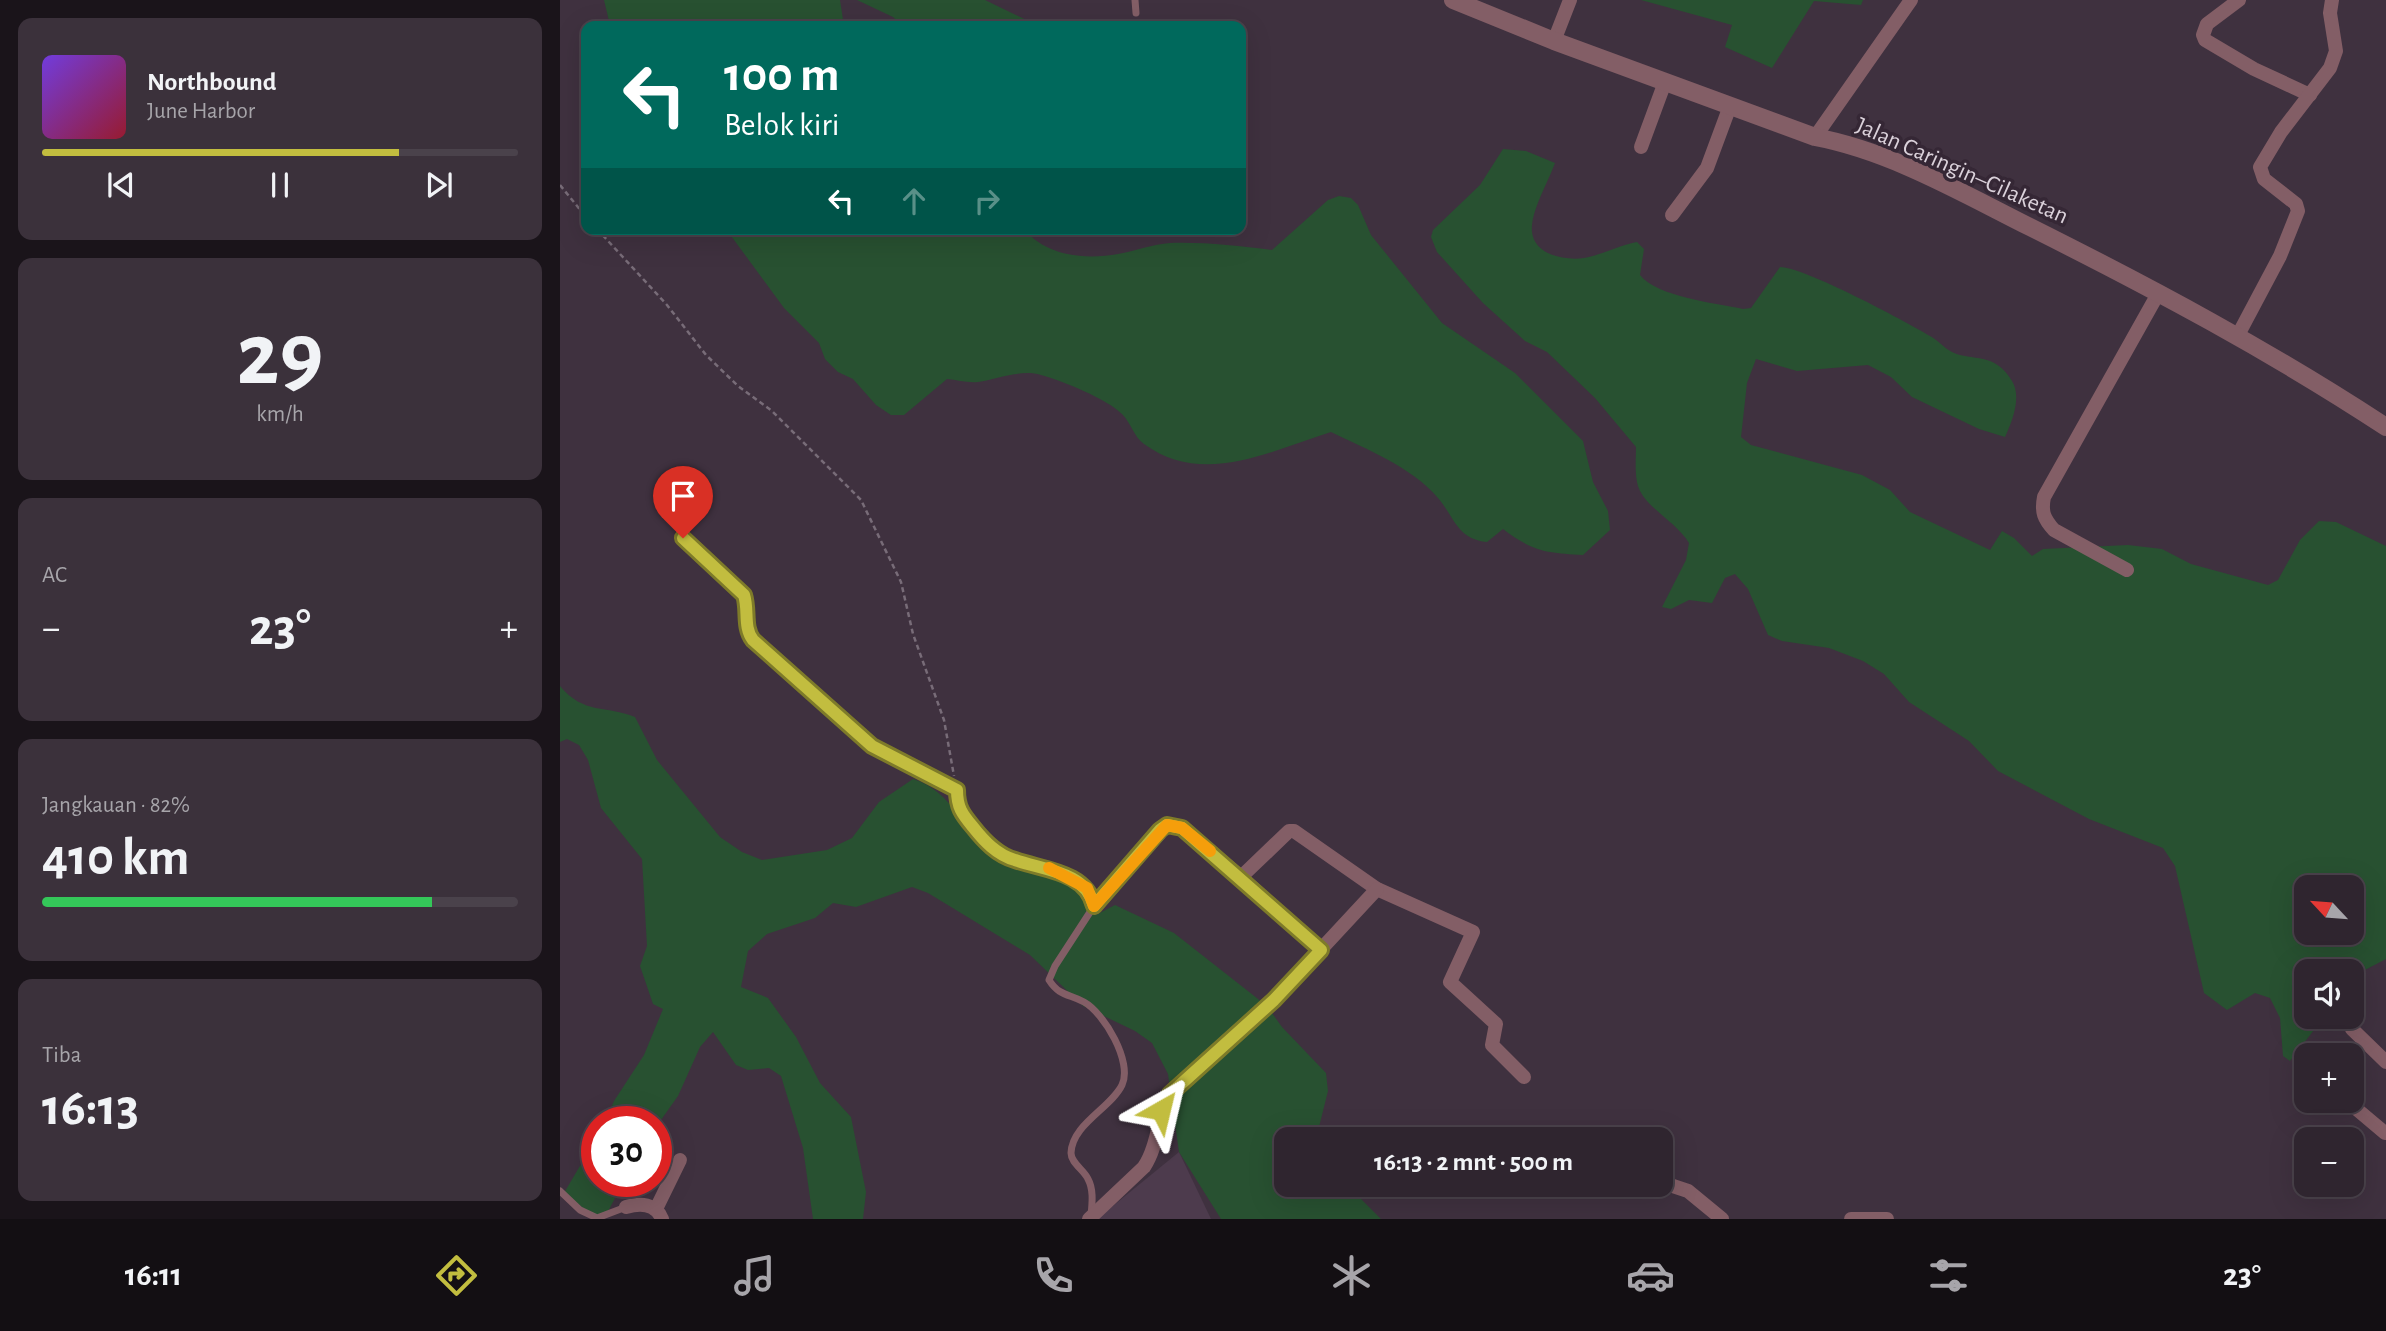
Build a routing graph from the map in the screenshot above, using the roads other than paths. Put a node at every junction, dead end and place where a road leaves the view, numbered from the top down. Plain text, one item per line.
1 (1135, 0) edge
2 (1453, 0) edge
3 (1570, 0) edge
4 (1911, 0) edge
5 (2239, 0) edge
6 (2332, 0) edge
7 (1136, 13) dead end
8 (1553, 41) junction
9 (1665, 82) junction
10 (2310, 95) junction
11 (1730, 106) junction
12 (1815, 137) junction
13 (1641, 148) dead end
14 (1672, 215) dead end
15 (2160, 292) junction
16 (2237, 337) junction
17 (2386, 427) edge
18 (683, 538) dead end
19 (2127, 570) dead end
20 (1241, 877) junction
21 (1377, 889) junction
22 (1094, 906) junction
23 (1321, 950) junction
24 (2352, 1029) dead end
25 (2386, 1062) edge
26 (1524, 1077) dead end
27 (2361, 1113) edge
28 (2385, 1133) edge
29 (680, 1160) dead end
30 (1673, 1186) edge
31 (560, 1191) edge
32 (626, 1207) joint
33 (659, 1214) edge
34 (1090, 1218) edge
35 (1722, 1219) edge
36 (1851, 1219) edge
37 (1886, 1219) edge

1 - 7 lane
2 - 8 street, Jalan Caringin–Cilaketan
3 - 8 street
4 - 12 street
5 - 10 street
6 - 10 street
8 - 9 street, Jalan Caringin–Cilaketan
9 - 11 street, Jalan Caringin–Cilaketan
9 - 13 street
10 - 16 street
11 - 12 street, Jalan Caringin–Cilaketan
11 - 14 street
12 - 15 street, Jalan Caringin–Cilaketan
15 - 16 street, Jalan Caringin–Cilaketan
15 - 19 street
16 - 17 street, Jalan Caringin–Cilaketan
18 - 22 lane
20 - 21 street
20 - 22 street
20 - 23 street
21 - 23 street
21 - 26 street
22 - 34 lane
23 - 34 street
24 - 25 street
27 - 28 street
29 - 33 street
30 - 35 street
31 - 32 lane
32 - 33 street
36 - 37 street

